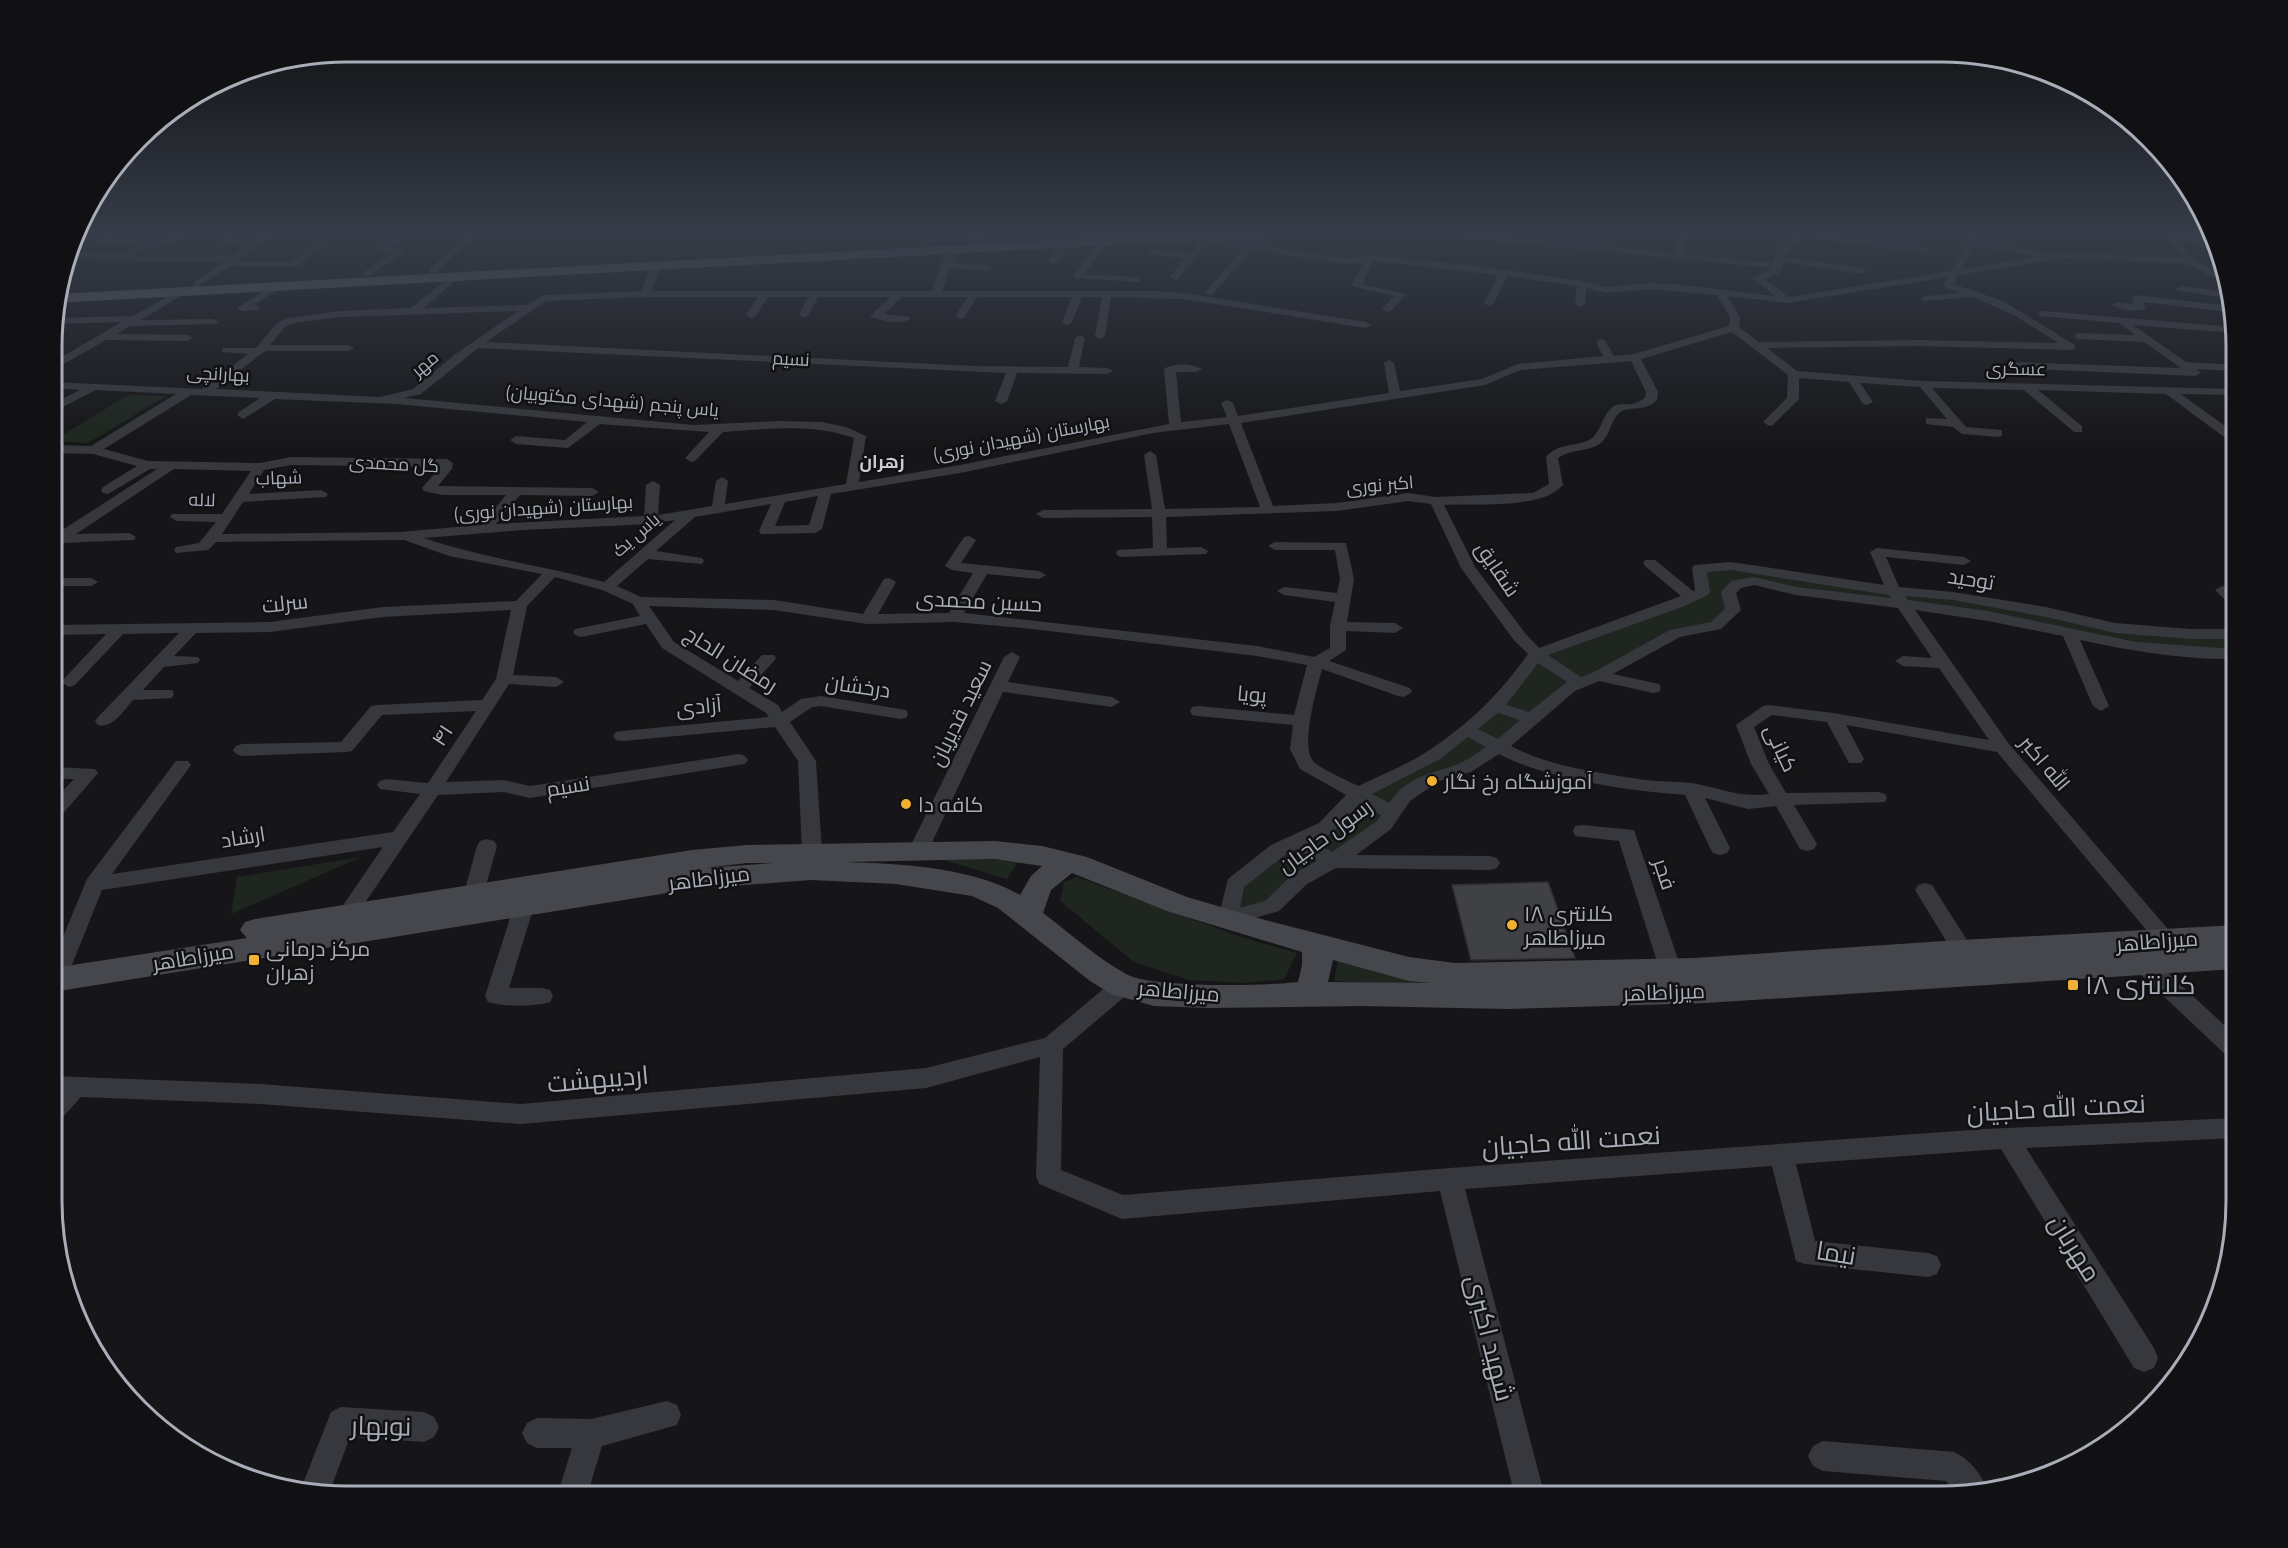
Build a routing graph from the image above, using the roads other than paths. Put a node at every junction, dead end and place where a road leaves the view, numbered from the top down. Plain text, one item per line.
1 (160, 303) edge
2 (250, 303) edge
3 (423, 303) edge
4 (537, 303) edge
5 (759, 303) edge
6 (810, 303) edge
7 (889, 303) edge
8 (968, 303) edge
9 (1075, 303) edge
10 (1105, 303) edge
11 (1229, 303) edge
12 (1392, 303) edge
13 (1727, 303) edge
14 (1996, 303) edge
15 (2055, 303) edge
16 (2139, 303) edge
17 (2117, 305) dead end
18 (255, 308) dead end
19 (530, 308) junction
20 (1387, 309) dead end
21 (414, 311) junction
22 (2043, 314) dead end
23 (751, 315) dead end
24 (804, 315) dead end
25 (960, 316) dead end
26 (2057, 316) junction
27 (904, 319) dead end
28 (63, 321) edge
29 (130, 321) junction
30 (213, 322) dead end
31 (1067, 322) dead end
32 (2123, 322) junction
33 (1366, 325) dead end
34 (1734, 328) junction
35 (2208, 328) junction
36 (2226, 328) edge
37 (2226, 334) edge
38 (1100, 336) dead end
39 (2078, 336) dead end
40 (103, 337) junction
41 (189, 338) dead end
42 (1080, 338) dead end
43 (2147, 339) junction
44 (1601, 342) dead end
45 (476, 345) junction
46 (1754, 345) junction
47 (349, 348) dead end
48 (260, 349) junction
49 (226, 350) dead end
50 (1635, 357) junction
51 (1610, 359) junction
52 (62, 362) edge
53 (1389, 363) dead end
54 (2011, 365) dead end
55 (2226, 368) edge
56 (1196, 369) dead end
57 (2189, 369) junction
58 (1013, 370) junction
59 (1073, 371) junction
60 (1107, 371) dead end
61 (1794, 374) junction
62 (1852, 378) junction
63 (1923, 384) junction
64 (62, 385) edge
65 (95, 387) junction
66 (2028, 388) junction
67 (2167, 389) junction
68 (191, 390) junction
69 (206, 391) junction
70 (2221, 391) junction
71 (2226, 391) edge
72 (274, 394) junction
73 (1395, 395) junction
74 (381, 400) junction
75 (1001, 400) dead end
76 (1867, 402) dead end
77 (1227, 403) dead end
78 (62, 405) edge
79 (243, 415) dead end
80 (597, 420) junction
81 (1235, 420) junction
82 (1930, 421) dead end
83 (1768, 422) dead end
84 (1956, 424) junction
85 (1175, 427) junction
86 (2078, 429) dead end
87 (718, 430) junction
88 (1998, 433) dead end
89 (2226, 433) edge
90 (516, 440) dead end
91 (62, 449) edge
92 (94, 450) junction
93 (1150, 455) dead end
94 (691, 458) dead end
95 (147, 465) junction
96 (170, 466) junction
97 (260, 467) junction
98 (722, 482) dead end
99 (653, 485) dead end
100 (852, 486) junction
101 (108, 490) dead end
102 (826, 490) junction
103 (517, 491) junction
104 (592, 492) dead end
105 (321, 494) dead end
106 (239, 498) junction
107 (780, 498) junction
108 (1436, 501) junction
109 (718, 508) junction
110 (1268, 510) junction
111 (691, 513) junction
112 (1042, 514) dead end
113 (1159, 514) junction
114 (177, 517) dead end
115 (226, 519) junction
116 (651, 520) junction
117 (485, 529) junction
118 (403, 536) junction
119 (62, 537) edge
120 (129, 537) dead end
121 (212, 538) junction
122 (969, 540) dead end
123 (62, 541) edge
124 (1275, 546) dead end
125 (181, 550) dead end
126 (1201, 551) dead end
127 (1160, 552) junction
128 (1123, 553) dead end
129 (644, 554) junction
130 (697, 561) dead end
131 (1964, 561) dead end
132 (1650, 563) dead end
133 (982, 570) junction
134 (552, 572) junction
135 (1039, 575) dead end
136 (62, 582) edge
137 (91, 582) dead end
138 (889, 582) dead end
139 (1736, 584) joint
140 (606, 587) junction
141 (1284, 591) dead end
142 (1691, 597) junction
143 (1899, 597) junction
144 (1343, 598) junction
145 (638, 601) junction
146 (520, 605) junction
147 (2023, 608) junction
148 (954, 617) junction
149 (648, 619) junction
150 (867, 619) junction
151 (1338, 626) junction
152 (2030, 626) junction
153 (192, 628) junction
154 (1395, 628) dead end
155 (119, 629) junction
156 (62, 630) edge
157 (581, 632) dead end
158 (2070, 634) junction
159 (2226, 634) edge
160 (1536, 654) junction
161 (2226, 654) edge
162 (1012, 657) dead end
163 (768, 658) dead end
164 (192, 660) dead end
165 (1903, 661) dead end
166 (160, 662) junction
167 (1316, 662) junction
168 (1945, 664) junction
169 (1598, 676) junction
170 (504, 679) junction
171 (69, 682) dead end
172 (556, 682) dead end
173 (1580, 683) junction
174 (998, 686) junction
175 (1653, 688) dead end
176 (739, 689) junction
177 (1404, 692) dead end
178 (166, 694) dead end
179 (129, 695) junction
180 (1112, 702) dead end
181 (486, 705) junction
182 (2101, 706) dead end
183 (1495, 707) junction
184 (1198, 711) dead end
185 (900, 714) dead end
186 (1531, 718) junction
187 (1833, 718) junction
188 (104, 721) dead end
189 (780, 721) junction
190 (1302, 721) junction
191 (1466, 729) junction
192 (622, 736) dead end
193 (1500, 746) junction
194 (2003, 748) junction
195 (242, 750) dead end
196 (1855, 759) dead end
197 (739, 760) dead end
198 (182, 765) dead end
199 (62, 773) edge
200 (386, 785) dead end
201 (432, 789) junction
202 (1690, 789) junction
203 (1359, 793) junction
204 (1878, 798) dead end
205 (1781, 799) junction
206 (62, 804) edge
207 (1392, 813) junction
208 (1582, 831) dead end
209 (399, 838) junction
210 (1298, 841) junction
211 (1807, 844) dead end
212 (487, 846) dead end
213 (1720, 848) dead end
214 (812, 852) junction
215 (917, 853) junction
216 (1333, 861) junction
217 (1068, 863) junction
218 (1490, 863) dead end
219 (94, 884) junction
220 (1924, 890) dead end
221 (474, 893) junction
222 (524, 906) junction
223 (347, 914) junction
224 (1028, 915) junction
225 (1228, 920) junction
226 (2226, 937) edge
227 (2166, 940) junction
228 (1316, 945) junction
229 (1963, 951) junction
230 (62, 957) edge
231 (2226, 959) edge
232 (2145, 965) junction
233 (62, 967) edge
234 (62, 967) edge
235 (1671, 971) junction
236 (1122, 986) junction
237 (1306, 995) junction
238 (542, 996) dead end
239 (2226, 1041) edge
240 (1052, 1044) junction
241 (64, 1087) edge
242 (2226, 1128) edge
243 (2007, 1138) junction
244 (1781, 1154) junction
245 (1450, 1179) junction
246 (1929, 1265) dead end
247 (2144, 1358) dead end
248 (667, 1414) dead end
249 (424, 1427) dead end
250 (537, 1433) dead end
251 (591, 1434) junction
252 (1822, 1456) dead end
253 (317, 1485) edge
254 (1968, 1485) edge
255 (575, 1486) edge
256 (1527, 1486) edge

1 - 29 street
2 - 18 street
3 - 21 street
4 - 19 street, مهر
5 - 23 street
6 - 24 street
7 - 27 street
8 - 25 street
9 - 31 street
10 - 38 street
11 - 33 street
12 - 20 street
13 - 34 street
14 - 46 street
15 - 26 street
16 - 17 street
19 - 21 street
19 - 45 street, مهر
21 - 48 street
22 - 26 street
26 - 32 street
28 - 29 street
29 - 30 street
29 - 40 street
32 - 35 street
32 - 43 street
34 - 46 street
34 - 50 street, بهارستان (شهیدان نوری)
35 - 36 street
35 - 37 street
39 - 43 street
40 - 41 street
40 - 52 street
42 - 59 street
43 - 57 street
44 - 51 street
45 - 58 street, نسیم
45 - 74 street, مهر
46 - 61 street
47 - 48 street
48 - 49 street
48 - 69 street
50 - 51 street, بهارستان (شهیدان نوری)
50 - 108 street, اکبر نوری
51 - 73 street, بهارستان (شهیدان نوری)
53 - 73 street
54 - 57 street
55 - 57 street
56 - 85 street
57 - 70 street
58 - 59 street, نسیم
58 - 75 street
59 - 60 street, نسیم
61 - 62 street, عسگری
61 - 83 street
62 - 63 street, عسگری
62 - 76 street
63 - 66 street, عسگری
63 - 84 street
64 - 65 street, بهارانچی
65 - 68 street, بهارانچی
65 - 78 street
66 - 67 street, عسگری
66 - 86 street
67 - 70 street, عسگری
67 - 89 street
68 - 69 street, بهارانچی
68 - 92 street
69 - 72 street, بهارانچی
70 - 71 street, عسگری
72 - 74 street, بهارانچی
72 - 79 street
73 - 81 street, بهارستان (شهیدان نوری)
74 - 80 street, یاس پنجم (شهدای مکتوبیان)
77 - 81 street
80 - 87 street, یاس پنجم (شهدای مکتوبیان)
80 - 90 street
81 - 85 street, بهارستان (شهیدان نوری)
81 - 110 street
82 - 84 street
84 - 88 street
85 - 100 street, بهارستان (شهیدان نوری)
87 - 94 street
87 - 100 street, یاس پنجم (شهدای مکتوبیان)
91 - 92 street
92 - 95 street
93 - 113 street
95 - 96 street
95 - 101 street
96 - 97 street
96 - 119 street
97 - 103 street, گل محمدی
97 - 106 street
98 - 109 street
99 - 116 street
100 - 102 street, بهارستان (شهیدان نوری)
102 - 107 street, بهارستان (شهیدان نوری)
102 - 107 street
103 - 104 street, گل محمدی
103 - 117 street
105 - 106 street, شهاب
106 - 115 street
107 - 109 street, بهارستان (شهیدان نوری)
108 - 110 street, اکبر نوری
108 - 160 street, شقایق
109 - 111 street, بهارستان (شهیدان نوری)
110 - 113 street, اکبر نوری
111 - 116 street, بهارستان (شهیدان نوری)
111 - 129 street, یاس یک
112 - 113 street, اکبر نوری
113 - 127 street
114 - 115 street, لاله
115 - 121 street
116 - 117 street, بهارستان (شهیدان نوری)
117 - 118 street, بهارستان (شهیدان نوری)
118 - 121 street, بهارستان (شهیدان نوری)
118 - 134 street
120 - 123 street
121 - 125 street
122 - 133 street
124 - 144 street
126 - 127 street
127 - 128 street
129 - 130 street
129 - 140 street, یاس یک
131 - 143 street, الله اکبر
132 - 142 street
133 - 135 street
133 - 148 street
134 - 140 street
134 - 146 street
136 - 137 street
138 - 150 street
139 - 143 street, توحید
139 - 169 street, رسول حاجیان
140 - 145 street
141 - 144 street
142 - 143 street, توحید
142 - 160 street
143 - 147 street, توحید
143 - 152 street, توحید
143 - 168 street, الله اکبر
144 - 151 street
145 - 149 street, رمضان الحاج
145 - 150 street, حسین محمدی
146 - 153 street, سرلت
146 - 170 street, ۴۱
147 - 152 street
147 - 159 street, توحید
148 - 150 street, حسین محمدی
148 - 167 street, حسین محمدی
149 - 157 street
149 - 176 street, رمضان الحاج
151 - 154 street
151 - 167 street
152 - 158 street, توحید
153 - 155 street, سرلت
153 - 166 street
155 - 156 street, سرلت
155 - 171 street
158 - 161 street, توحید
158 - 182 street
160 - 173 street, شقایق
160 - 183 street, رسول حاجیان
162 - 174 street, سعید قدیریان
163 - 176 street
164 - 166 street
165 - 168 street
166 - 179 street
167 - 177 street, حسین محمدی
167 - 190 street
168 - 194 street, الله اکبر
169 - 173 street, رسول حاجیان
169 - 175 street
170 - 172 street
170 - 181 street, ۴۱
173 - 186 street, رسول حاجیان
174 - 180 street
174 - 215 street, سعید قدیریان
176 - 189 street, رمضان الحاج
178 - 179 street
179 - 188 street
181 - 195 street
181 - 201 street, ۴۱
183 - 186 street
183 - 191 street, رسول حاجیان
184 - 190 street, پویا
185 - 189 street, درخشان
186 - 193 street, رسول حاجیان
187 - 194 street, کیانی
187 - 196 street
187 - 205 street, کیانی
189 - 192 street, آزادی
189 - 214 street, رمضان الحاج
190 - 203 street
191 - 193 street, کیانی
191 - 203 street, رسول حاجیان
193 - 202 street, کیانی
193 - 207 street, رسول حاجیان
194 - 227 street, الله اکبر
197 - 201 street, نسیم
198 - 219 street
199 - 206 street
200 - 201 street, نسیم
201 - 209 street, ۴۱
202 - 205 street, کیانی
202 - 213 street
203 - 207 street
203 - 210 street, رسول حاجیان
204 - 205 street
205 - 211 street
207 - 216 street, رسول حاجیان
208 - 235 street, فجر
209 - 219 street, ارشاد
209 - 223 street, ۴۱
210 - 216 street
210 - 225 street, رسول حاجیان
212 - 221 street
214 - 215 main road, میرزاطاهر
214 - 221 main road, میرزاطاهر
215 - 217 main road, میرزاطاهر
216 - 218 street
216 - 225 street, رسول حاجیان
217 - 224 main road
217 - 225 main road, میرزاطاهر
219 - 230 street
220 - 229 street
221 - 223 main road, میرزاطاهر
222 - 224 main road, میرزاطاهر
222 - 234 main road, میرزاطاهر
222 - 238 street
223 - 233 main road, میرزاطاهر
224 - 236 main road, میرزاطاهر
225 - 228 main road, میرزاطاهر
226 - 227 main road, میرزاطاهر
227 - 229 main road, میرزاطاهر
228 - 235 main road, میرزاطاهر
228 - 237 main road
229 - 235 main road, میرزاطاهر
231 - 232 main road, میرزاطاهر
232 - 237 main road, میرزاطاهر
232 - 239 street
236 - 237 main road, میرزاطاهر
236 - 240 street, اردیبهشت
240 - 241 street, اردیبهشت
240 - 245 street, نعمت الله حاجیان
242 - 243 street, نعمت الله حاجیان
243 - 244 street, نعمت الله حاجیان
243 - 247 street, مهربان
244 - 245 street, نعمت الله حاجیان
244 - 246 street, نیما
245 - 256 street, شهید اکبری
248 - 251 street
249 - 253 street, نوبهار
250 - 251 street
251 - 255 street
252 - 254 street

